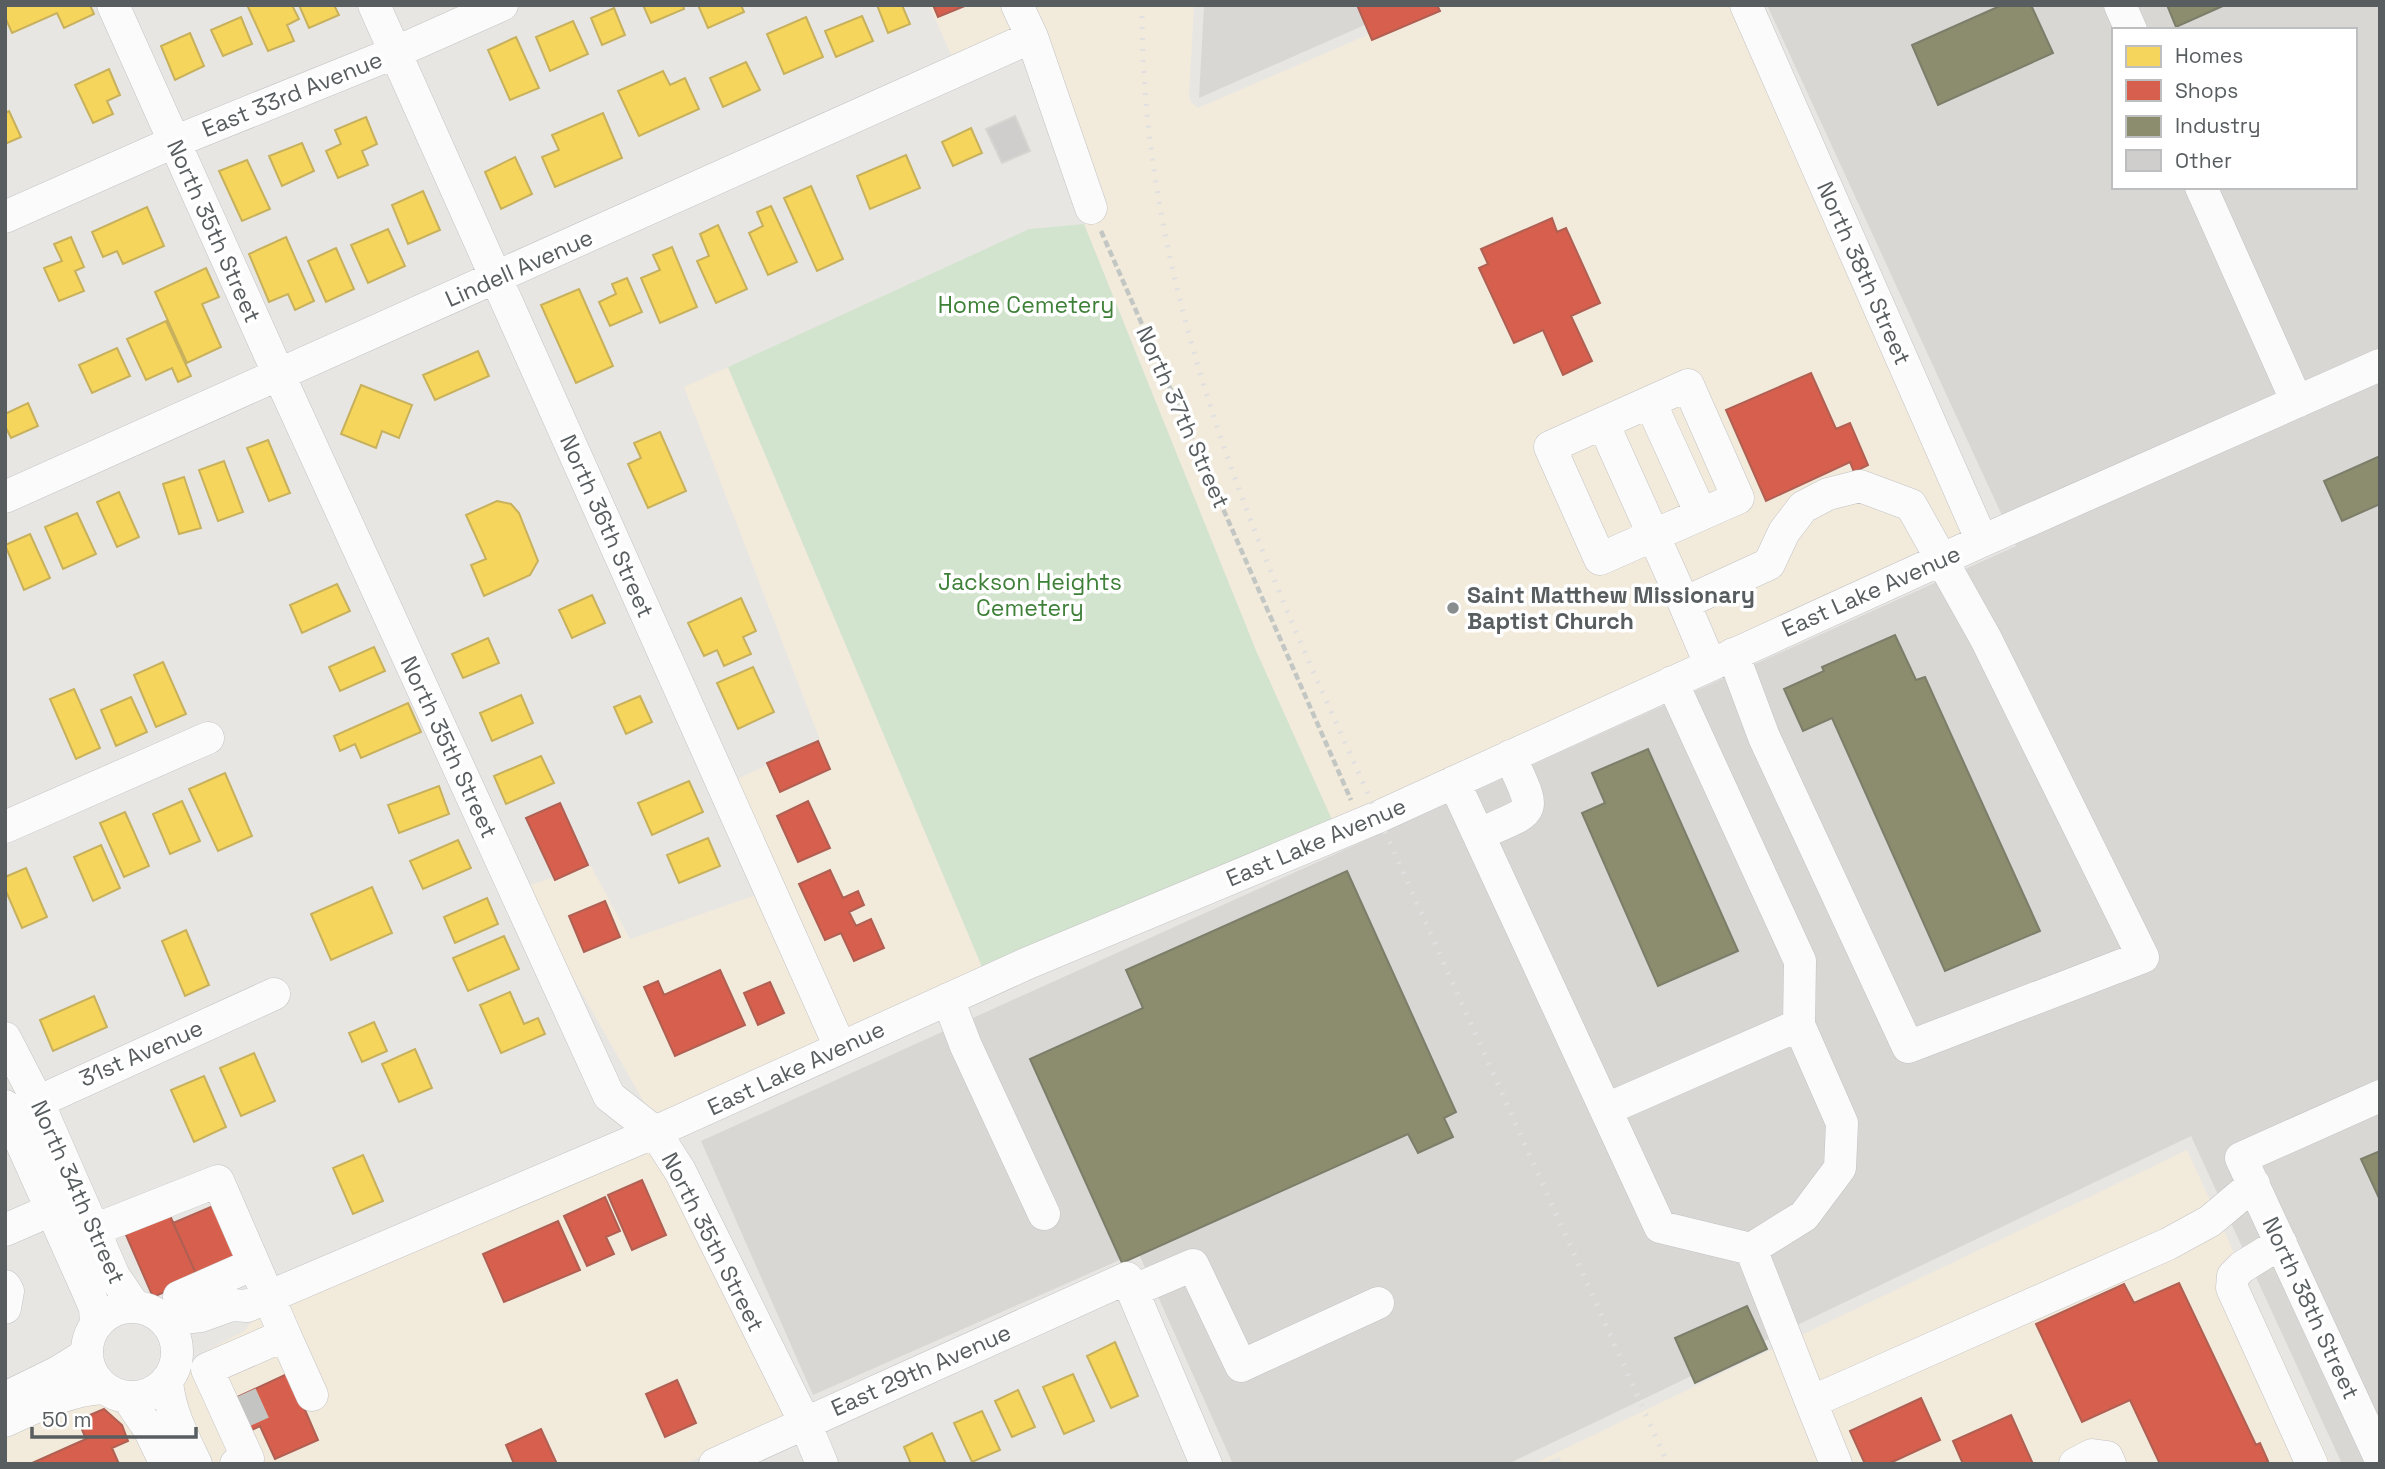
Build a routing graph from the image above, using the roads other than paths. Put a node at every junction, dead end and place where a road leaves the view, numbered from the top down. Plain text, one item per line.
1 (113, 5) edge
2 (374, 5) edge
3 (502, 5) edge
4 (1017, 5) edge
5 (1746, 5) edge
6 (2120, 5) edge
7 (2130, 28) edge
8 (1032, 37) junction
9 (394, 53) junction
10 (174, 142) junction
11 (2202, 189) edge
12 (1091, 208) road end
13 (5, 217) edge
14 (496, 278) junction
15 (2380, 365) edge
16 (279, 375) junction
17 (1650, 402) junction
18 (2297, 402) junction
19 (1603, 423) junction
20 (5, 498) edge
21 (1701, 514) junction
22 (1653, 536) junction
23 (1982, 541) junction
24 (1942, 559) junction
25 (1684, 603) junction
26 (1721, 659) junction
27 (1672, 682) junction
28 (208, 738) dead end
29 (1510, 756) junction
30 (1454, 782) junction
31 (5, 827) edge
32 (1479, 834) junction
33 (274, 994) dead end
34 (948, 999) junction
35 (1799, 1025) junction
36 (5, 1038) edge
37 (840, 1047) junction
38 (2380, 1096) edge
39 (37, 1100) junction
40 (1607, 1109) junction
41 (7, 1110) edge
42 (655, 1132) junction
43 (2248, 1171) junction
44 (51, 1210) junction
45 (1044, 1214) dead end
46 (5, 1230) edge
47 (94, 1230) junction
48 (2281, 1243) junction
49 (1751, 1249) junction
50 (254, 1264) junction
51 (1130, 1284) junction
52 (5, 1286) edge
53 (258, 1302) junction
54 (1378, 1303) dead end
55 (135, 1307) junction
56 (5, 1308) edge
57 (171, 1309) junction
58 (96, 1324) junction
59 (285, 1335) junction
60 (87, 1354) junction
61 (226, 1361) junction
62 (172, 1372) junction
63 (116, 1393) junction
64 (242, 1395) tunnel mouth
65 (312, 1395) dead end
66 (5, 1398) edge
67 (1811, 1402) junction
68 (5, 1421) edge
69 (805, 1423) junction
70 (245, 1446) edge
71 (2380, 1458) edge
72 (166, 1464) edge
73 (196, 1464) edge
74 (716, 1464) edge
75 (822, 1464) edge
76 (1206, 1464) edge
77 (1836, 1464) edge
78 (2075, 1464) edge
79 (2110, 1464) edge
80 (2312, 1464) edge

1 - 10 street, North 35th Street
2 - 9 street, North 36th Street
3 - 9 street, East 33rd Avenue
4 - 8 street
5 - 23 street, North 38th Street
6 - 7 street
8 - 12 street
8 - 14 street, Lindell Avenue
9 - 10 street, East 33rd Avenue
9 - 14 street, North 36th Street
10 - 13 street, East 33rd Avenue
10 - 16 street, North 35th Street
11 - 18 street
14 - 16 street, Lindell Avenue
14 - 37 street, North 36th Street
15 - 18 street, East Lake Avenue
16 - 20 street, Lindell Avenue
16 - 42 street, North 35th Street
17 - 19 street
17 - 21 street
17 - 21 street
18 - 23 street, East Lake Avenue
19 - 22 street
19 - 22 street
21 - 22 street
22 - 25 street
23 - 24 street, East Lake Avenue
24 - 25 street
24 - 26 street, East Lake Avenue
24 - 26 street
25 - 26 street
26 - 27 street, East Lake Avenue
27 - 29 street, East Lake Avenue
27 - 35 street
28 - 31 street
29 - 30 street, East Lake Avenue
29 - 32 street
30 - 32 street
30 - 34 street, East Lake Avenue
32 - 40 street
33 - 39 street, 31st Avenue
34 - 37 street, East Lake Avenue
34 - 45 street
35 - 40 street
35 - 49 street
36 - 39 street, North 34th Street
37 - 42 street, East Lake Avenue
38 - 43 street
39 - 41 street, 31st Avenue
39 - 47 street, North 34th Street
40 - 49 street
41 - 44 street, North 34th Street
42 - 53 street, East Lake Avenue
42 - 69 street, North 35th Street
43 - 48 street, North 38th Street
43 - 67 street
44 - 46 street
44 - 58 street, North 34th Street
47 - 50 street
47 - 55 street, North 34th Street
48 - 71 street, North 38th Street
48 - 80 street
49 - 67 street
50 - 53 street
50 - 57 street
51 - 54 street, East 29th Avenue
51 - 69 street, East 29th Avenue
51 - 76 street
52 - 56 street
53 - 57 street, East Lake Avenue
53 - 59 street
53 - 62 street, East Lake Avenue
55 - 57 street
55 - 58 street
57 - 62 street
58 - 60 street
59 - 61 street
59 - 65 street
60 - 63 street
60 - 66 street
61 - 64 street
61 - 70 street
62 - 63 street
62 - 73 street
63 - 68 street
63 - 72 street
67 - 77 street
69 - 74 street, East 29th Avenue
69 - 75 street, North 35th Street
78 - 79 street

